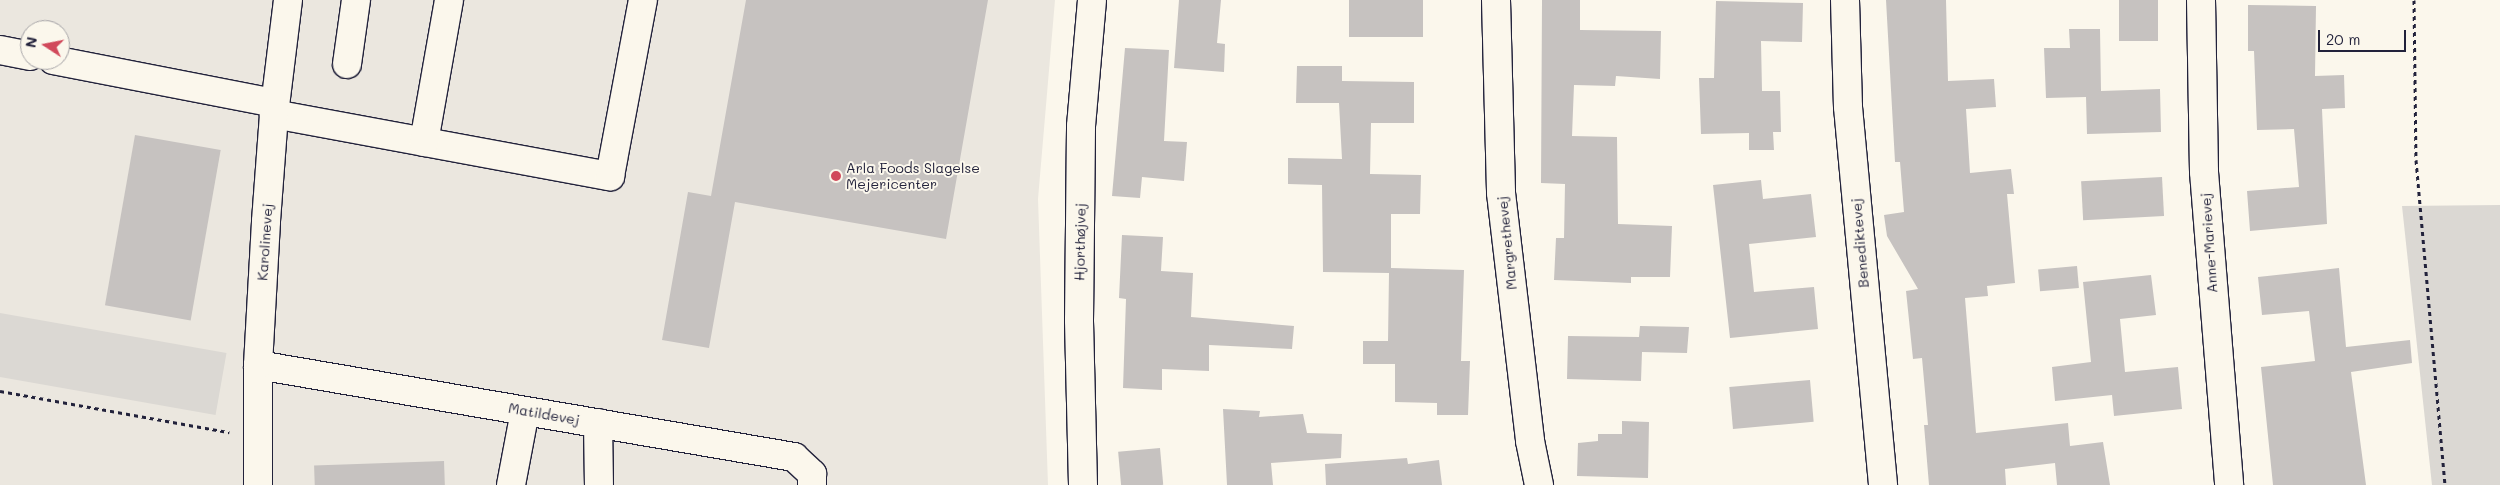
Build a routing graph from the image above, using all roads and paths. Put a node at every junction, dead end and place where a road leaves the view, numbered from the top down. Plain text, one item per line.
1 (288, 0) edge
2 (356, 0) edge
3 (449, 0) edge
4 (643, 0) edge
5 (1092, 0) edge
6 (1496, 0) edge
7 (1846, 0) edge
8 (2201, 0) edge
9 (2414, 0) edge
10 (0, 50) edge
11 (20, 54) edge
12 (70, 64) edge
13 (347, 64) dead end
14 (274, 108) junction
15 (424, 142) junction
16 (258, 365) junction
17 (0, 391) edge
18 (525, 411) junction
19 (598, 423) junction
20 (257, 437) junction
21 (258, 485) edge
22 (511, 485) edge
23 (598, 485) edge
24 (812, 485) edge
25 (1083, 485) edge
26 (1539, 485) edge
27 (1883, 485) edge
28 (2229, 485) edge
29 (2446, 485) edge

1 - 14 street, Karolinevej
2 - 13 street
3 - 15 street
4 - 15 street
5 - 25 street, Hjorthøjvej
6 - 26 street, Margrethevej
7 - 27 street, Benediktevej
8 - 28 street, Anne-Marievej
9 - 29 path
10 - 11 street
12 - 14 street
14 - 15 street
14 - 16 street, Karolinevej
16 - 18 street, Matildevej
16 - 20 street, Karolinevej
17 - 20 path
18 - 19 street, Matildevej
18 - 22 street
19 - 23 street
19 - 24 street, Matildevej
20 - 21 street, Karolinevej

